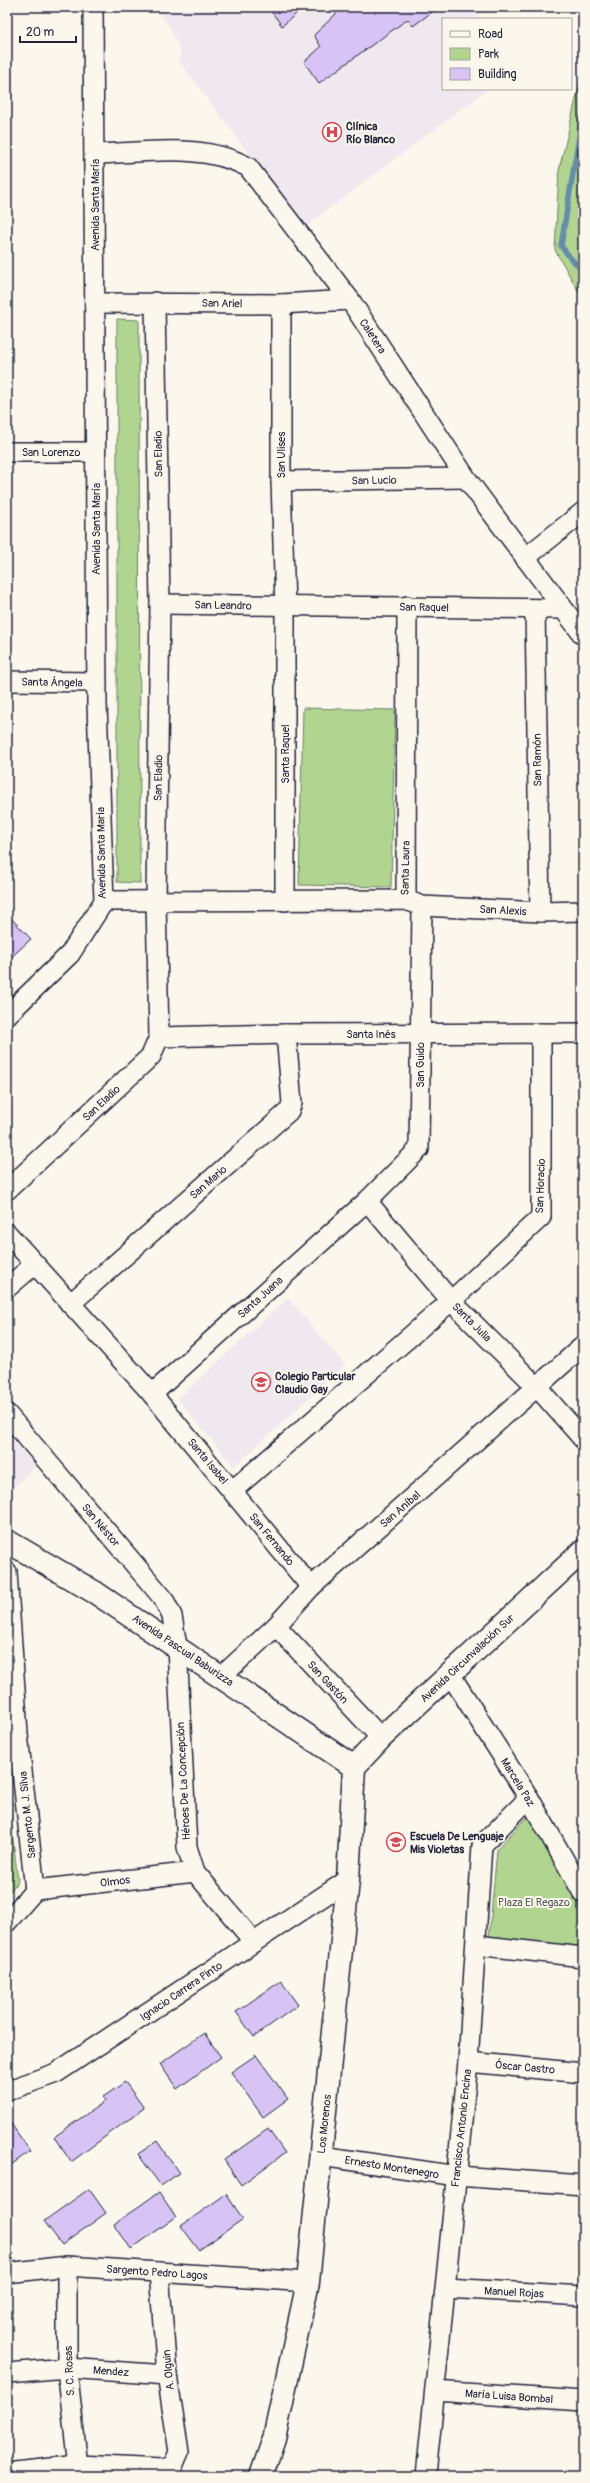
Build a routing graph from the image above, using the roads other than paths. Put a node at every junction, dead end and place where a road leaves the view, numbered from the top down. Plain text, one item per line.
1 (93, 7) edge
2 (96, 154) junction
3 (350, 300) junction
4 (95, 302) junction
5 (155, 302) junction
6 (281, 304) junction
7 (7, 452) edge
8 (95, 452) junction
9 (466, 478) junction
10 (282, 481) junction
11 (583, 512) edge
12 (525, 558) junction
13 (160, 604) junction
14 (285, 606) junction
15 (407, 606) junction
16 (535, 609) junction
17 (562, 609) junction
18 (583, 635) edge
19 (7, 681) edge
20 (97, 682) junction
21 (104, 901) junction
22 (156, 901) junction
23 (285, 901) junction
24 (414, 903) junction
25 (583, 911) edge
26 (540, 912) junction
27 (7, 1015) edge
28 (541, 1033) junction
29 (583, 1033) edge
30 (286, 1034) junction
31 (420, 1034) junction
32 (159, 1037) junction
33 (7, 1190) edge
34 (367, 1201) junction
35 (7, 1233) edge
36 (35, 1264) junction
37 (7, 1288) edge
38 (451, 1301) junction
39 (70, 1304) junction
40 (583, 1346) edge
41 (538, 1387) junction
42 (152, 1394) junction
43 (7, 1414) edge
44 (583, 1439) edge
45 (233, 1490) junction
46 (8, 1542) edge
47 (583, 1551) edge
48 (7, 1572) edge
49 (311, 1587) junction
50 (276, 1626) junction
51 (177, 1646) junction
52 (450, 1674) junction
53 (222, 1676) junction
54 (13, 1734) edge
55 (381, 1738) junction
56 (354, 1767) junction
57 (529, 1798) junction
58 (195, 1872) junction
59 (348, 1880) junction
60 (35, 1890) junction
61 (583, 1893) edge
62 (7, 1922) edge
63 (254, 1942) junction
64 (476, 1945) junction
65 (583, 1957) edge
66 (468, 2062) junction
67 (583, 2073) edge
68 (7, 2091) edge
69 (321, 2156) junction
70 (457, 2176) junction
71 (583, 2185) edge
72 (68, 2266) junction
73 (159, 2272) junction
74 (7, 2273) edge
75 (308, 2282) junction
76 (446, 2288) junction
77 (583, 2296) edge
78 (67, 2368) junction
79 (7, 2373) edge
80 (167, 2375) junction
81 (435, 2391) junction
82 (583, 2401) edge
83 (78, 2470) edge
84 (7, 2473) edge
85 (261, 2476) edge
86 (426, 2476) edge

1 - 2 street, Avenida Santa María
2 - 3 street, Caletera
2 - 4 street, Avenida Santa María
3 - 6 street, San Ariel
3 - 9 street, Caletera
4 - 5 street, San Ariel
4 - 8 street, Avenida Santa María
5 - 6 street, San Ariel
5 - 13 street, San Eladio
6 - 10 street, San Ulises
7 - 8 street, San Lorenzo
8 - 20 street, Avenida Santa María
9 - 10 street, San Lucio
9 - 12 street, Caletera
10 - 14 street, San Ulises
11 - 12 street
12 - 17 street, Caletera
13 - 14 street, San Leandro
13 - 22 street, San Eladio
14 - 15 street, San Raquel
14 - 23 street, Santa Raquel
15 - 16 street, San Raquel
15 - 24 street, Santa Laura
16 - 17 street, San Raquel
16 - 26 street, San Ramón
17 - 18 street, Caletera
19 - 20 street, Santa Ángela
20 - 21 street, Avenida Santa María
21 - 22 street, Santa Laura
21 - 27 street, Avenida Santa María
22 - 23 street, Santa Laura
22 - 32 street, San Eladio
23 - 24 street, Santa Laura
24 - 26 street, San Alexis
24 - 31 street, San Guido
25 - 26 street, San Alexis
28 - 29 street, Santa Inés
28 - 31 street, Santa Inés
28 - 38 street, San Horacio
30 - 31 street, Santa Inés
30 - 32 street, Santa Inés
30 - 39 street, San Mario
31 - 34 street, San Guido
32 - 33 street, San Eladio
34 - 38 street, Santa Julia
34 - 42 street, Santa Juana
35 - 36 street, Santa Isabel
36 - 37 street
36 - 39 street, Santa Isabel
38 - 41 street, Santa Julia
38 - 45 street, Santa Isabel
39 - 42 street, Santa Isabel
40 - 41 street, San Aníbal
41 - 44 street, Santa Julia
41 - 49 street, San Aníbal
42 - 45 street, Santa Isabel
43 - 51 street, San Néstor
45 - 49 street, San Fernando
46 - 48 street, Sargento M. J. Silva
46 - 51 main road, Avenida Pascual Baburizza
47 - 52 main road, Avenida Circunvalación Sur
48 - 54 street, Sargento M. J. Silva
49 - 50 street, San Aníbal
50 - 53 street, San Aníbal
50 - 55 street, San Gastón
51 - 53 main road, Avenida Pascual Baburizza
51 - 58 street, Héroes De La Concepción
52 - 55 main road, Avenida Circunvalación Sur
52 - 57 street, Marcela Paz
53 - 56 main road, Avenida Pascual Baburizza
54 - 60 street, Sargento M. J. Silva
55 - 56 main road, Avenida Circunvalación Sur
56 - 59 main road, Los Morenos
57 - 61 street, Marcela Paz
57 - 64 street, Francisco Antonio Encina
58 - 60 street, Olmos
58 - 63 street, Héroes De La Concepción
59 - 63 street, Ignacio Carrera Pinto
59 - 69 main road, Los Morenos
60 - 62 street
63 - 68 street, Ignacio Carrera Pinto
64 - 65 street
64 - 66 street, Francisco Antonio Encina
66 - 67 street, Óscar Castro
66 - 70 street, Francisco Antonio Encina
69 - 70 street, Ernesto Montenegro
69 - 75 main road, Los Morenos
70 - 71 street, Ernesto Montenegro
70 - 76 street, Francisco Antonio Encina
72 - 73 street, Sargento Pedro Lagos
72 - 74 street, Sargento Pedro Lagos
72 - 78 street, S. C. Rosas
73 - 75 street, Sargento Pedro Lagos
73 - 80 street, A. Olguin
75 - 85 main road, Los Morenos
76 - 77 street, Manuel Rojas
76 - 81 street, Francisco Antonio Encina
78 - 79 street, Mendez
78 - 80 street, Mendez
78 - 83 street, S. C. Rosas
80 - 83 street, A. Olguin
81 - 82 street, María Luisa Bombal
81 - 86 street, Francisco Antonio Encina
83 - 84 street

